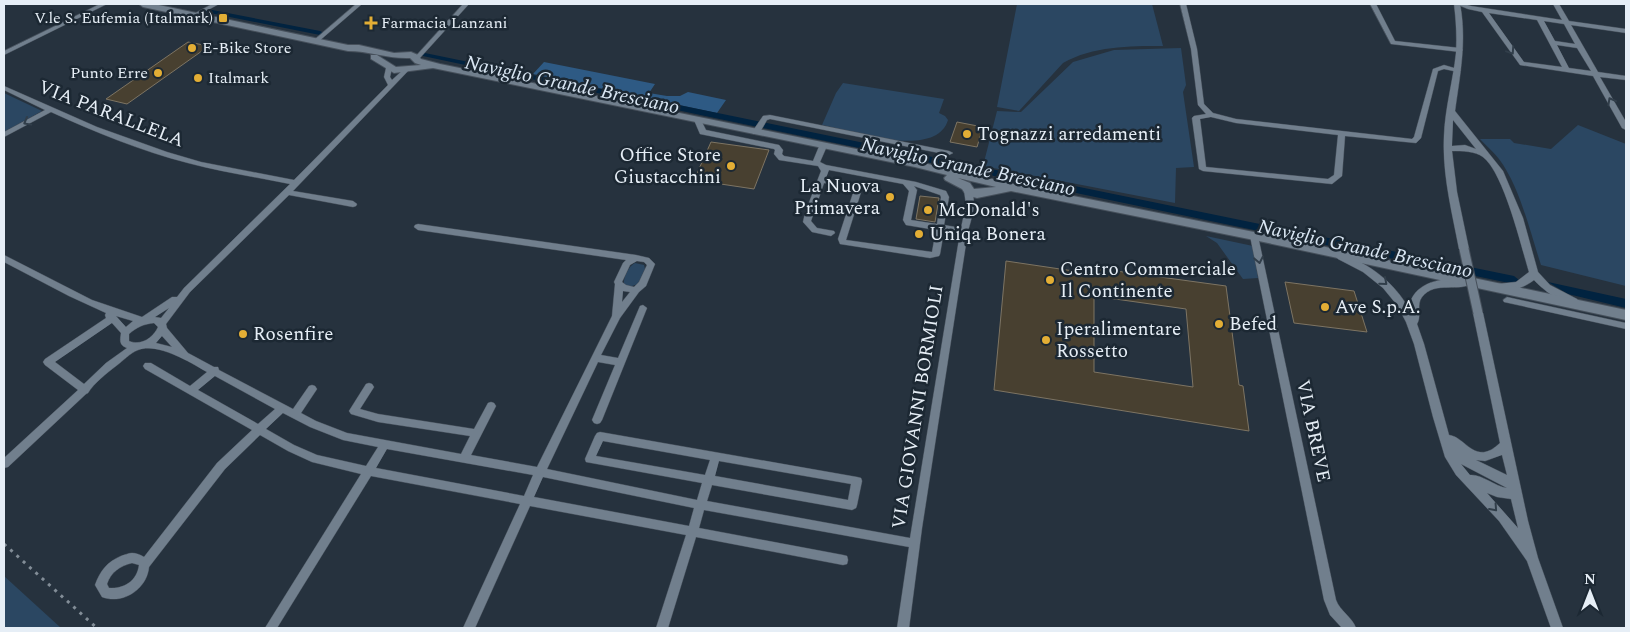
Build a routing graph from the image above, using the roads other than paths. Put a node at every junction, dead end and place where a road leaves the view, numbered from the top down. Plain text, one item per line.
1 (104, 4) edge
2 (143, 4) edge
3 (160, 4) edge
4 (216, 4) edge
5 (359, 4) edge
6 (466, 4) edge
7 (1183, 4) edge
8 (1372, 4) edge
9 (1556, 4) edge
10 (1458, 6) edge
11 (172, 10) junction
12 (1484, 10) junction
13 (196, 15) junction
14 (1540, 18) junction
15 (1567, 23) junction
16 (1626, 31) edge
17 (316, 41) junction
18 (432, 41) junction
19 (1553, 43) junction
20 (1580, 46) junction
21 (348, 48) junction
22 (1460, 50) junction
23 (4, 53) edge
24 (402, 56) junction
25 (413, 64) junction
26 (389, 66) junction
27 (1458, 70) junction
28 (1567, 70) junction
29 (1596, 74) junction
30 (1626, 78) edge
31 (391, 85) junction
32 (4, 88) edge
33 (50, 110) junction
34 (1450, 111) junction
35 (1211, 114) junction
36 (698, 120) junction
37 (1626, 128) edge
38 (757, 130) junction
39 (1342, 134) junction
40 (4, 135) edge
41 (823, 146) junction
42 (1448, 149) junction
43 (949, 153) dead end
44 (1488, 155) junction
45 (877, 157) junction
46 (816, 163) junction
47 (824, 166) junction
48 (822, 180) junction
49 (905, 182) junction
50 (296, 183) junction
51 (984, 186) junction
52 (927, 187) junction
53 (967, 188) junction
54 (913, 190) junction
55 (287, 192) junction
56 (353, 204) dead end
57 (970, 212) junction
58 (418, 227) dead end
59 (940, 228) junction
60 (964, 231) junction
61 (830, 233) dead end
62 (1254, 236) junction
63 (1326, 251) junction
64 (618, 256) junction
65 (4, 258) edge
66 (636, 258) junction
67 (627, 262) junction
68 (1534, 273) junction
69 (1479, 283) junction
70 (619, 286) junction
71 (1495, 286) junction
72 (187, 290) junction
73 (636, 290) junction
74 (1507, 300) dead end
75 (95, 304) junction
76 (1581, 305) junction
77 (643, 308) dead end
78 (1626, 315) edge
79 (616, 316) junction
80 (112, 318) junction
81 (143, 321) junction
82 (1413, 324) junction
83 (162, 326) junction
84 (1626, 326) edge
85 (125, 333) junction
86 (124, 343) junction
87 (145, 345) junction
88 (134, 347) junction
89 (188, 357) junction
90 (596, 358) junction
91 (621, 362) junction
92 (109, 366) junction
93 (148, 366) dead end
94 (215, 370) junction
95 (369, 387) dead end
96 (312, 389) dead end
97 (85, 390) junction
98 (190, 391) junction
99 (491, 406) dead end
100 (282, 408) junction
101 (295, 415) junction
102 (597, 420) dead end
103 (1441, 428) junction
104 (258, 430) junction
105 (477, 434) junction
106 (1446, 442) junction
107 (385, 444) junction
108 (1506, 444) junction
109 (716, 456) junction
110 (464, 458) junction
111 (4, 464) edge
112 (369, 471) junction
113 (1462, 471) junction
114 (540, 472) junction
115 (709, 480) junction
116 (1515, 490) junction
117 (527, 500) junction
118 (701, 505) junction
119 (693, 532) junction
120 (913, 543) junction
121 (1532, 558) junction
122 (843, 560) dead end
123 (144, 565) dead end
124 (271, 628) edge
125 (468, 628) edge
126 (662, 628) edge
127 (903, 628) edge
128 (1350, 628) edge
129 (1557, 628) edge

1 - 23 street
2 - 11 main road
3 - 11 main road
4 - 13 street
5 - 17 street
6 - 18 street
7 - 35 street
8 - 22 street
9 - 15 street
10 - 12 street
10 - 22 street
11 - 13 main road
12 - 14 street
12 -> 28 street
13 - 17 main road
14 - 15 street
14 - 19 street
15 - 16 street
15 - 20 street
17 - 21 main road
18 - 24 street
18 - 25 street
19 - 20 street
19 - 28 street
20 - 29 street
21 - 24 main road
21 - 26 main road
22 - 27 street
24 - 25 main road
24 - 26 main road
25 - 26 main road
25 - 31 street
25 - 36 main road
26 - 31 street
27 - 34 street
27 - 39 street
28 - 29 street
29 - 30 street
37 -> 29 street
31 - 50 street
32 - 33 street, VIA PARALLELA
33 -> 40 street
33 - 50 street, VIA PARALLELA
34 - 42 street
34 - 44 street
35 - 39 street
35 - 39 street
36 - 38 main road
36 - 46 street
38 - 41 main road
38 - 43 street
41 - 45 main road
41 - 46 street
42 - 44 street
42 - 108 street, bridge
44 - 68 street
45 - 51 main road
45 - 53 main road
46 - 47 street
47 - 48 street
47 - 49 street
48 - 59 street
48 - 61 street
49 - 52 street
49 - 54 street
50 - 55 street
51 - 53 main road
51 - 53 main road
51 - 57 street
51 - 62 main road
52 - 54 street
52 - 59 street
53 - 57 street
54 - 59 street
55 - 56 street
55 - 72 street
57 - 60 street, VIA GIOVANNI BORMIOLI
58 - 64 street
59 - 60 street
60 - 120 street, VIA GIOVANNI BORMIOLI
62 - 63 main road
62 -> 128 street, VIA BREVE
63 - 69 main road
63 -> 82 street
64 - 66 street
64 - 67 street
65 - 75 street
66 - 67 street
66 - 73 street
67 - 70 street
68 - 71 street
68 - 76 street
69 - 71 main road
69 - 82 street
70 - 73 street
70 - 79 street
71 - 76 main road
72 - 81 street
72 - 83 street
73 - 79 street
74 - 84 street
75 - 80 street
75 - 81 street
76 - 78 main road
77 - 91 street
79 - 90 street
80 - 85 street
80 - 97 street
81 - 83 street
81 - 85 street
82 - 103 street
83 - 87 street
83 - 89 street, VIA GIOVANNI BORMIOLI
85 - 86 street
86 - 88 street
86 - 92 street
87 - 88 street
87 - 89 street, VIA GIOVANNI BORMIOLI
88 - 92 street
89 - 94 street, VIA GIOVANNI BORMIOLI
90 - 91 street
90 - 114 street
91 - 102 street
92 - 97 street
93 - 98 street
94 - 98 street
94 - 100 street, VIA GIOVANNI BORMIOLI
95 - 105 street
96 - 101 street
97 - 111 street
98 - 104 street
99 - 105 street
100 - 101 street, VIA GIOVANNI BORMIOLI
100 - 104 street
101 - 107 street, VIA GIOVANNI BORMIOLI
103 - 106 street
103 - 108 street
104 - 112 street
104 - 123 street
105 - 110 street
106 - 113 street
106 - 116 street
107 - 110 street, VIA GIOVANNI BORMIOLI
107 - 112 street
108 - 116 street
109 - 115 street
109 - 115 street
109 - 115 street
110 - 114 street, VIA GIOVANNI BORMIOLI
112 - 117 street
112 - 124 street
113 - 116 street
113 -> 121 street
114 - 117 street
114 - 118 street, VIA GIOVANNI BORMIOLI
115 - 118 street
116 - 121 street
117 - 119 street
117 - 125 street
118 - 119 street
118 - 120 street, VIA GIOVANNI BORMIOLI
119 - 122 street
119 - 126 street
120 - 127 street
121 - 129 street

